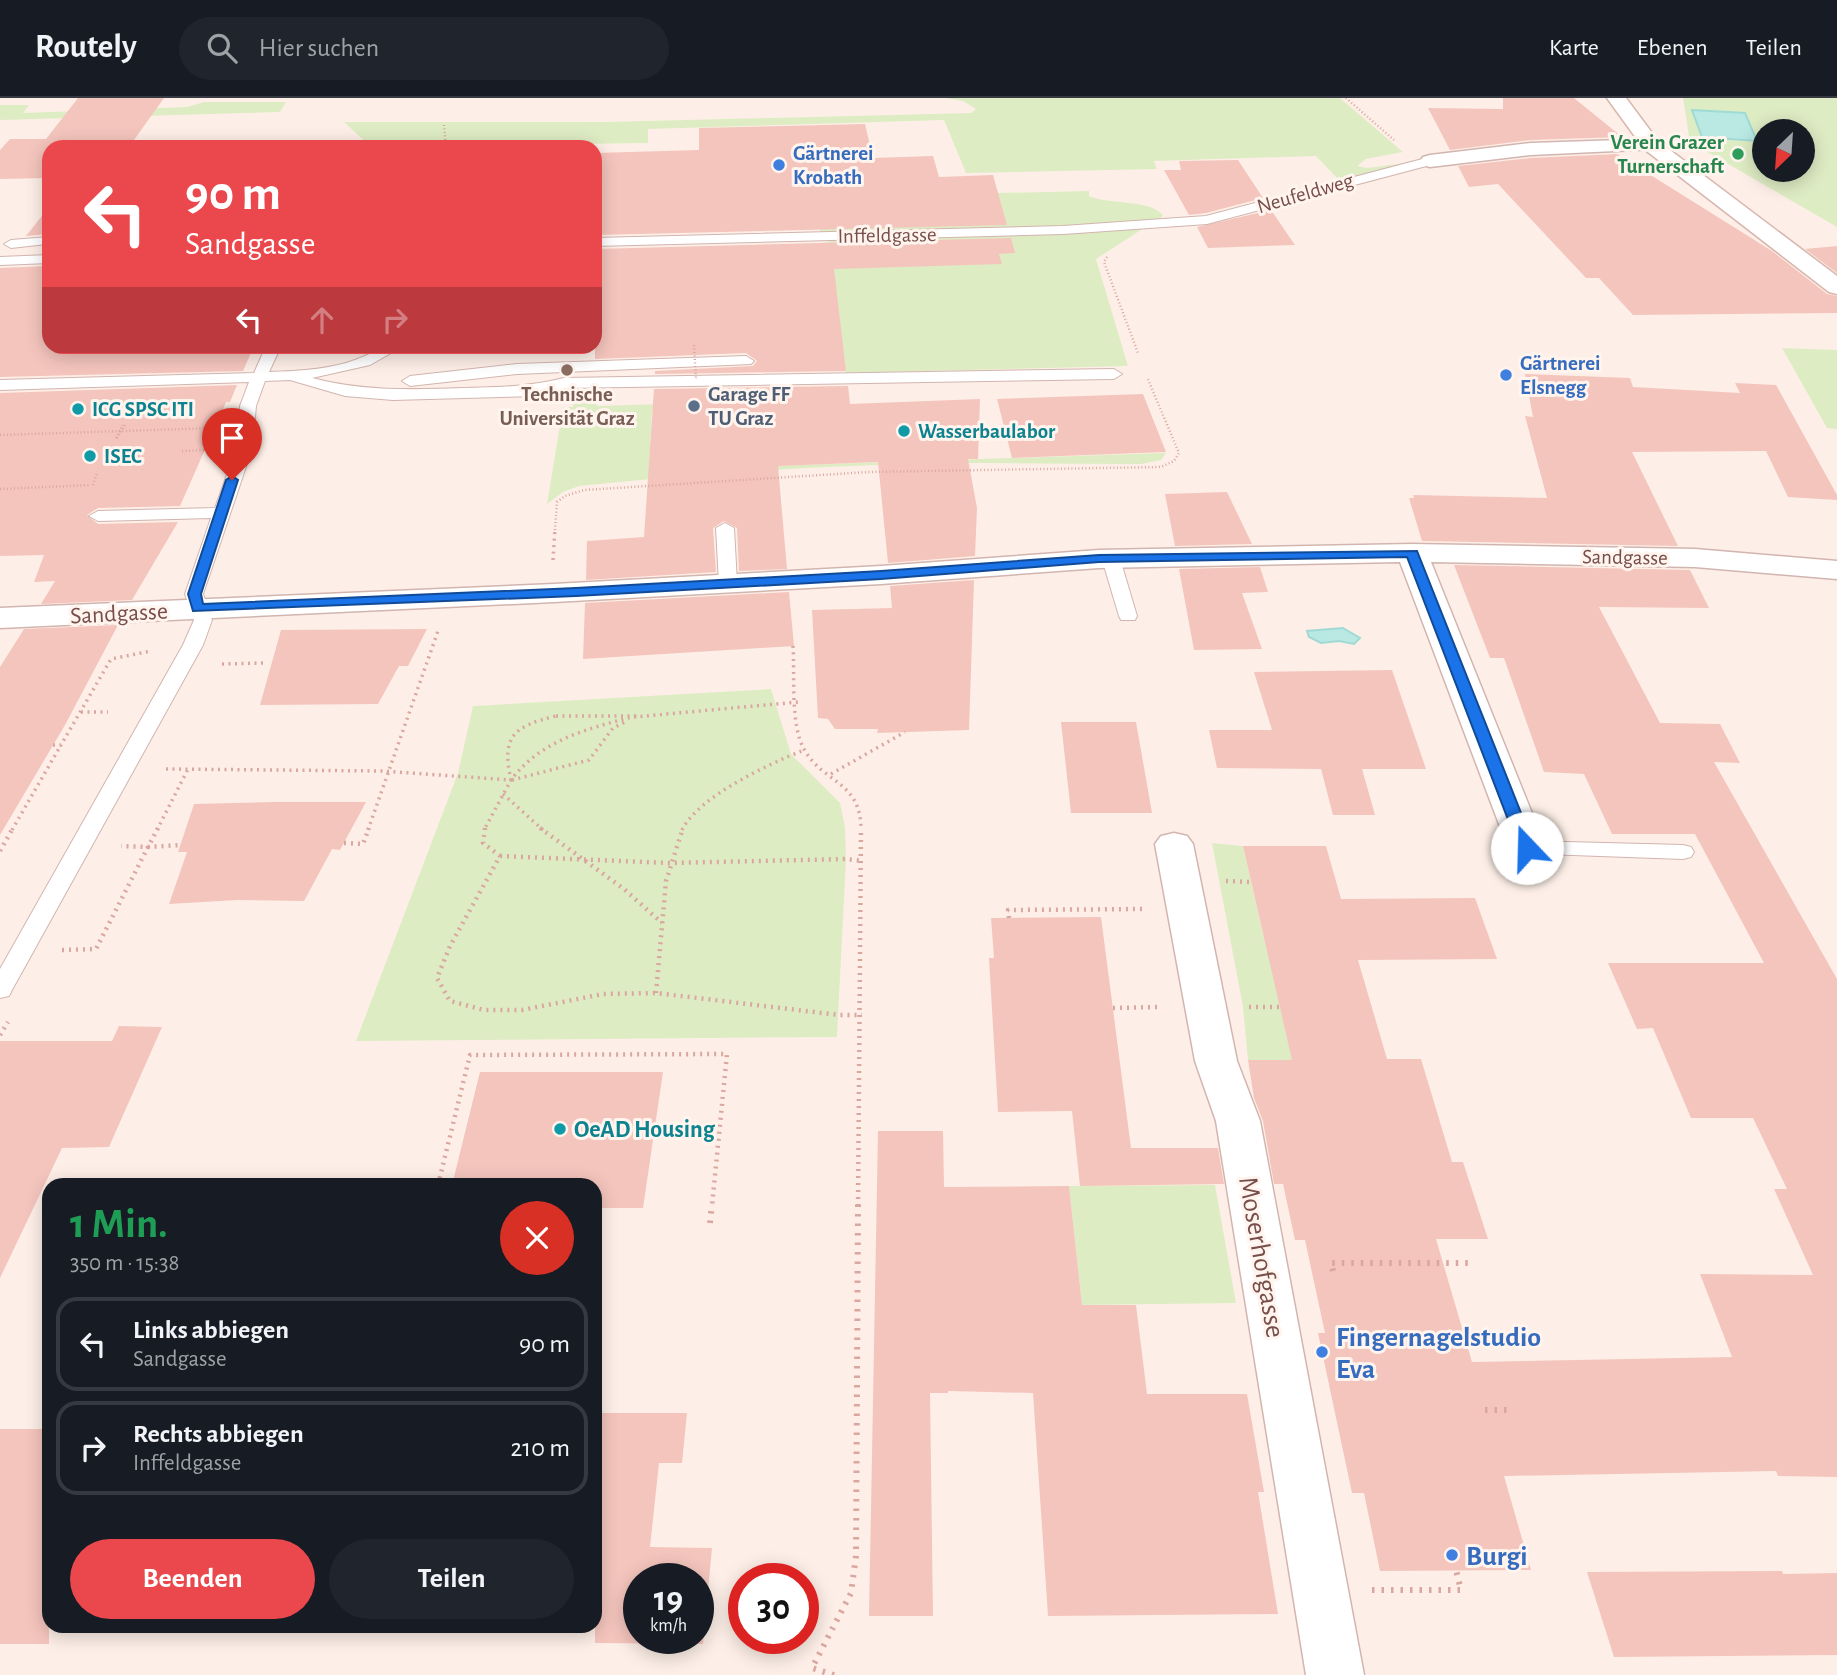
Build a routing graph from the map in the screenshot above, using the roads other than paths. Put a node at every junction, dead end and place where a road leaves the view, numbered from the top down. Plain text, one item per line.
1 (1616, 98) edge
2 (1651, 145) junction
3 (1430, 160) joint
4 (1179, 221) joint
5 (42, 241) edge
6 (602, 242) edge
7 (9, 244) edge
8 (42, 259) edge
9 (0, 261) edge
10 (1837, 287) edge
11 (270, 354) edge
12 (382, 354) edge
13 (746, 361) dead end
14 (1114, 374) dead end
15 (294, 376) junction
16 (259, 377) junction
17 (0, 385) edge
18 (345, 391) junction
19 (221, 513) junction
20 (98, 516) dead end
21 (725, 528) dead end
22 (1412, 553) junction
23 (1111, 559) junction
24 (1837, 570) edge
25 (728, 583) junction
26 (198, 608) junction
27 (1128, 616) dead end
28 (0, 618) edge
29 (1174, 844) dead end
30 (1527, 848) joint
31 (1683, 852) dead end
32 (0, 990) edge
33 (1335, 1675) edge

1 - 2 street
2 - 3 street, Neufeldweg
2 - 10 street
3 - 4 lane, Neufeldweg
4 - 6 lane, Inffeldgasse
5 - 7 lane
8 - 9 lane
11 - 16 lane
12 - 15 lane
13 - 18 lane
14 - 18 lane
15 - 16 lane
15 - 18 lane
16 - 17 lane
16 - 19 lane
19 - 20 lane
19 - 26 lane
21 - 25 lane
22 - 23 street, Sandgasse
22 - 24 street, Sandgasse
22 - 30 street
23 - 25 street, Sandgasse
23 - 27 lane
25 - 26 street, Sandgasse
26 - 28 street, Sandgasse
26 - 32 lane
29 - 33 street, Moserhofgasse
30 - 31 lane

